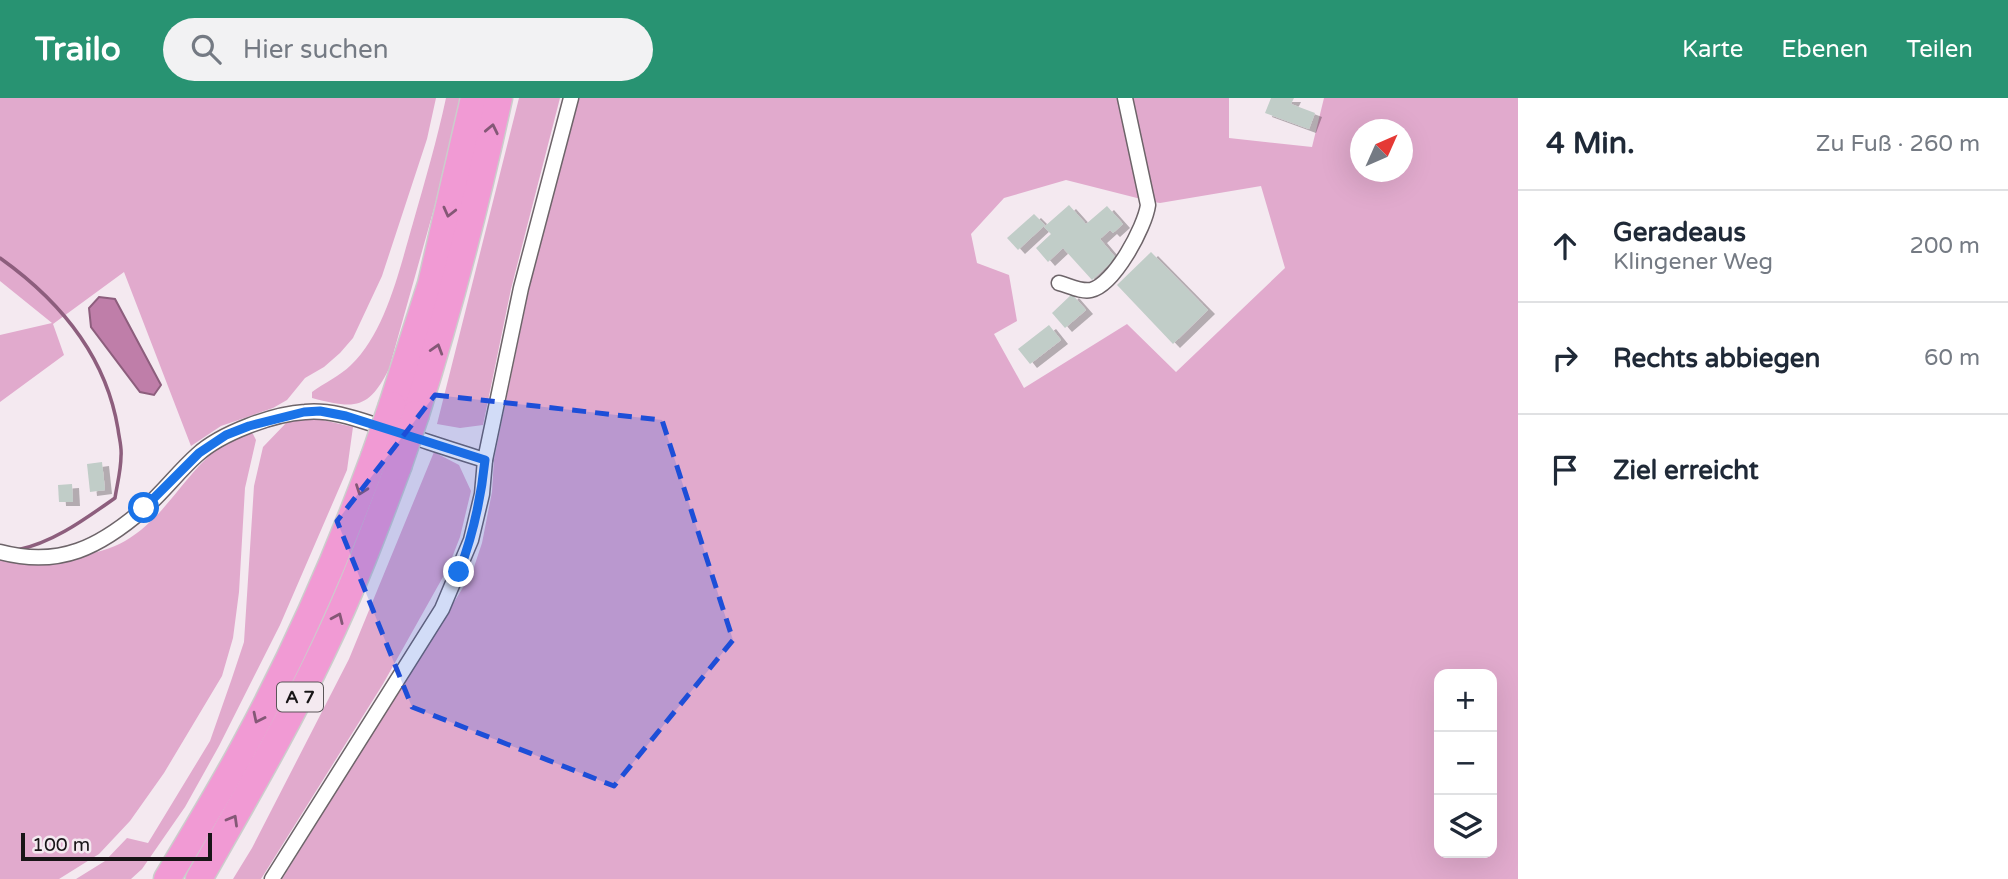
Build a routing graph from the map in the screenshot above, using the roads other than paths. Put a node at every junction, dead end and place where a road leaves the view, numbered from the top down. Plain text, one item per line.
1 (474, 98) edge
2 (499, 98) edge
3 (571, 98) edge
4 (1125, 98) edge
5 (1059, 283) dead end
6 (404, 410) junction
7 (485, 460) junction
8 (0, 552) edge
9 (204, 817) junction
10 (152, 879) edge
11 (167, 879) edge
12 (199, 879) edge
13 (272, 879) edge

1 -> 6 highway, A 7
6 -> 2 highway, A 7
3 - 7 street
4 - 5 street
6 -> 9 highway, A 7, bridge
12 -> 6 highway, A 7, bridge
7 - 8 street
7 - 13 street
9 - 10 highway, A 7
9 - 11 highway, A 7

